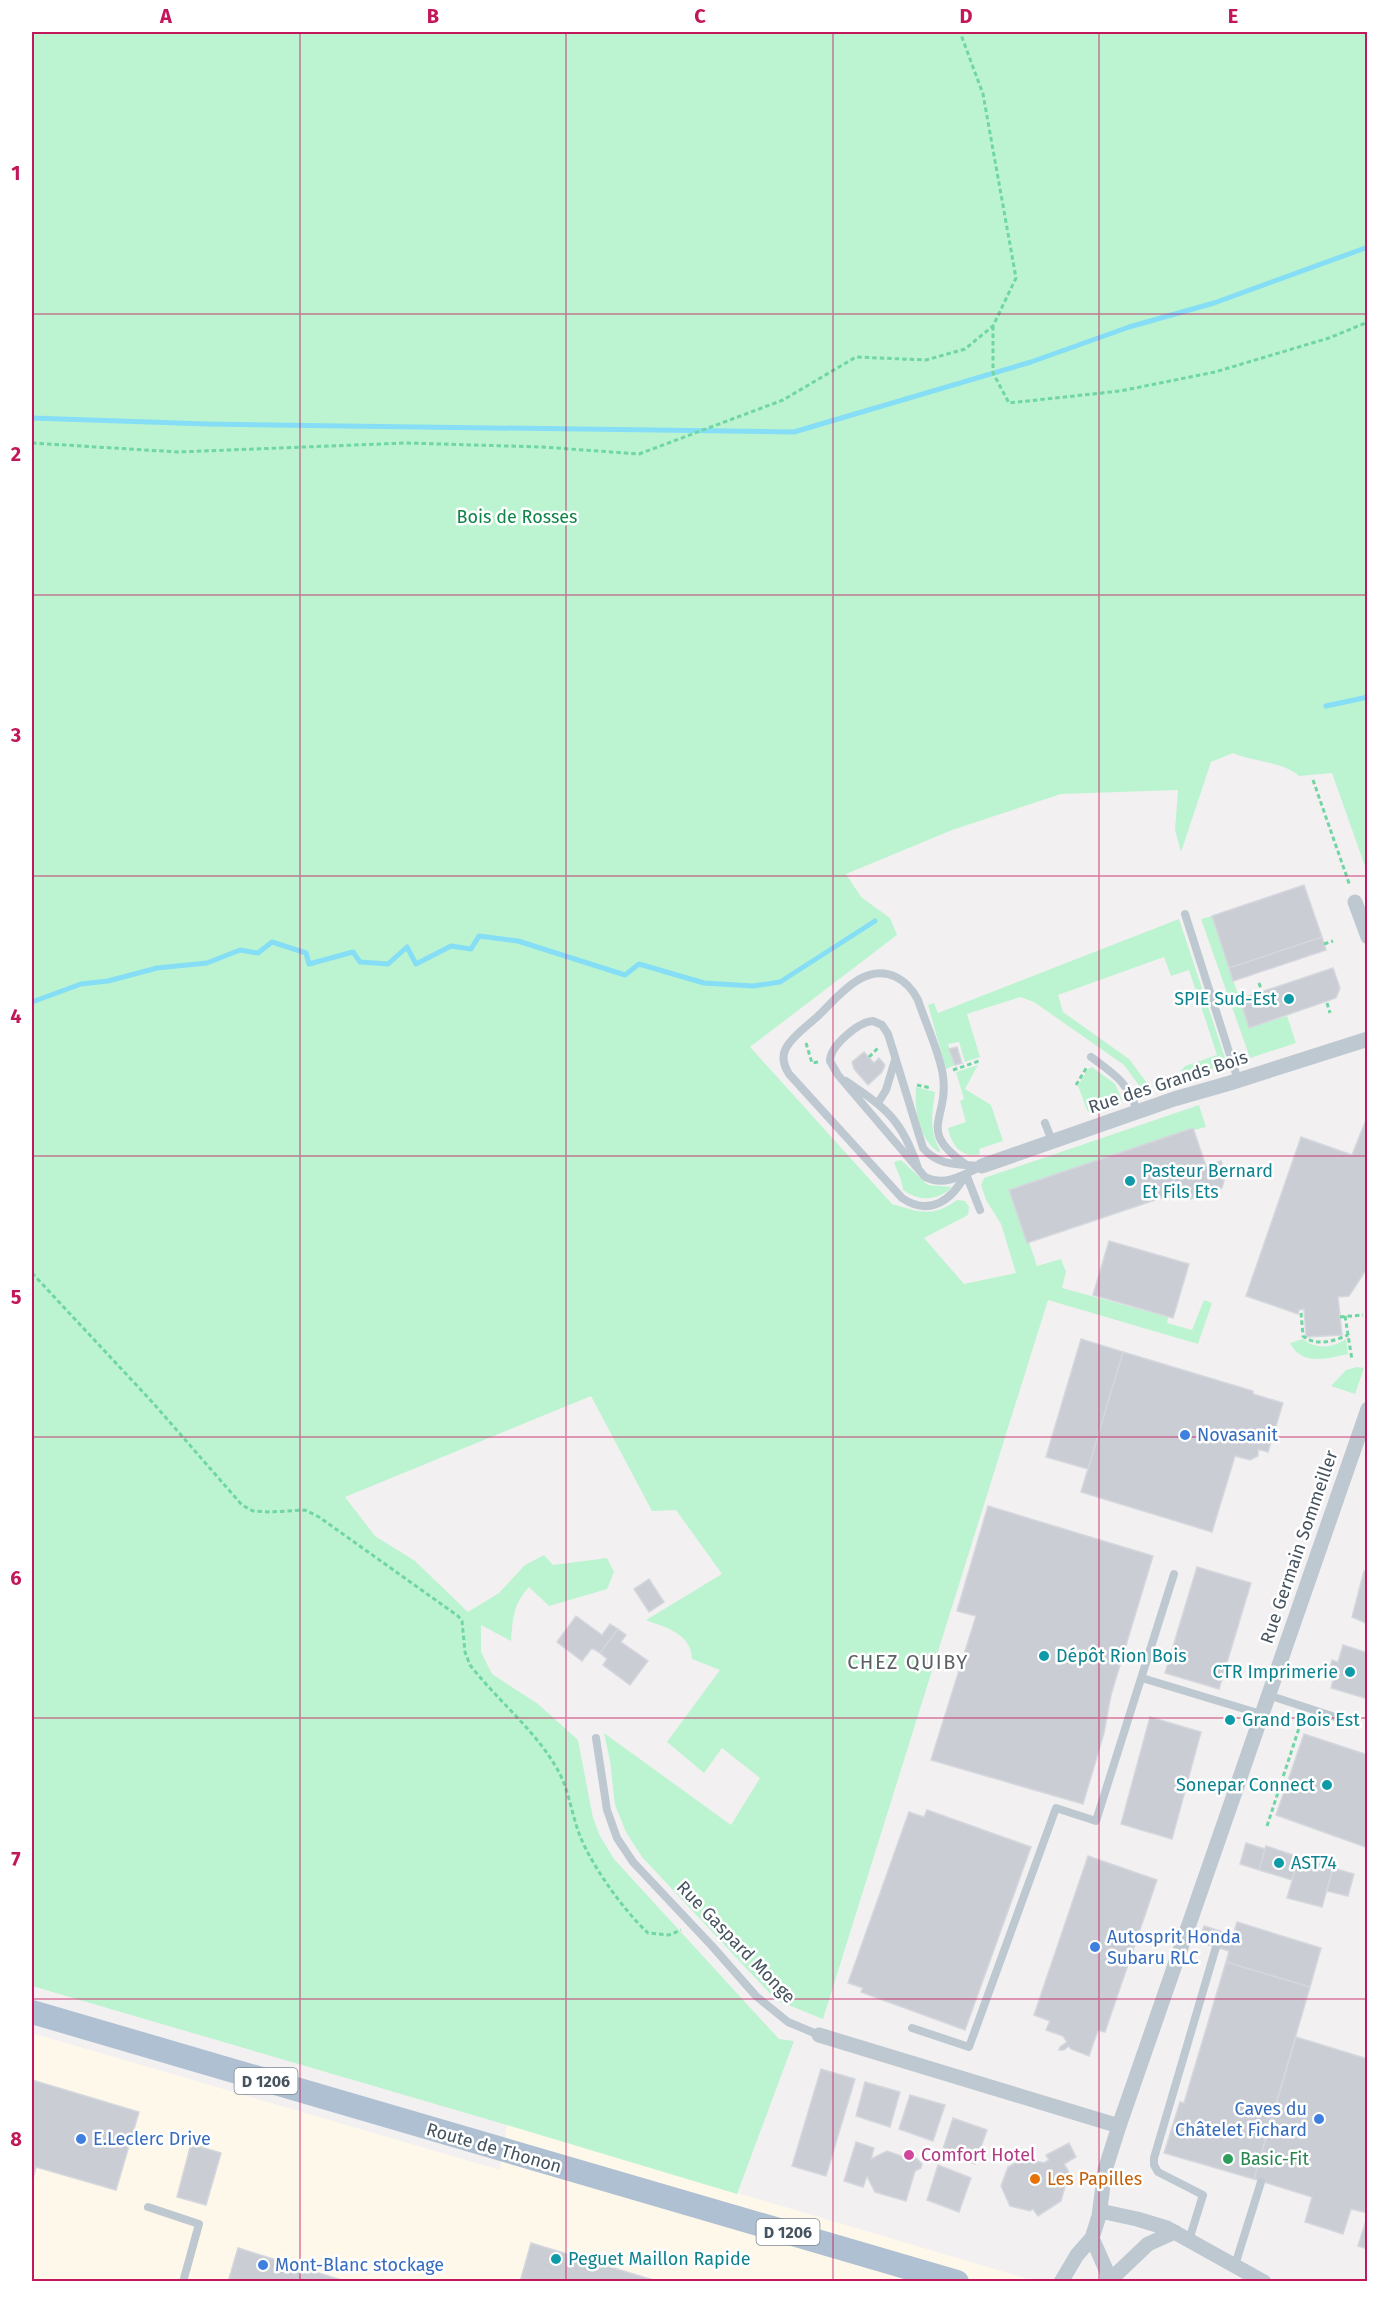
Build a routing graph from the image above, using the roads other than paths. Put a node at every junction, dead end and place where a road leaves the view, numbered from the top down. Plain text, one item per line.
1 (1355, 902) road end
2 (1185, 914) dead end
3 (1368, 937) edge
4 (1368, 1039) edge
5 (1090, 1057) dead end
6 (895, 1058) junction
7 (838, 1075) junction
8 (1238, 1080) junction
9 (878, 1103) junction
10 (1137, 1111) junction
11 (1045, 1123) dead end
12 (1052, 1141) junction
13 (972, 1169) junction
14 (920, 1174) junction
15 (980, 1210) dead end
16 (1368, 1409) edge
17 (1174, 1574) dead end
18 (1142, 1678) junction
19 (1268, 1695) junction
20 (1262, 1714) junction
21 (1335, 1717) dead end
22 (596, 1738) dead end
23 (1216, 1947) dead end
24 (32, 2012) edge
25 (912, 2028) dead end
26 (819, 2035) joint
27 (1119, 2126) junction
28 (1261, 2182) dead end
29 (148, 2207) dead end
30 (1100, 2211) junction
31 (1182, 2236) junction
32 (1092, 2238) junction
33 (1235, 2265) junction
34 (183, 2282) edge
35 (957, 2282) edge
36 (1061, 2282) edge
37 (1108, 2282) edge
38 (1264, 2282) edge

1 - 3 street
2 - 8 lane
4 - 8 street, Rue des Grands Bois
5 - 10 lane
6 - 7 lane
6 - 9 lane
6 - 13 lane
7 - 9 lane
7 - 14 lane
8 - 10 street, Rue des Grands Bois
9 - 14 lane
10 - 12 street, Rue des Grands Bois
11 - 12 lane
12 - 13 street, Rue des Grands Bois
13 - 13 lane
13 - 14 lane
13 - 15 lane
16 - 19 street, Rue Germain Sommeiller
17 - 18 lane
18 - 20 lane
18 - 25 lane
19 - 20 street, Rue Germain Sommeiller
19 - 21 lane
20 - 27 street, Rue Germain Sommeiller
22 - 26 lane, Rue Gaspard Monge
23 - 31 lane
24 - 35 main road, Route de Thonon / D 1206
26 - 27 street, Rue Gaspard Monge
27 - 30 street, Rue Germain Sommeiller
28 - 33 lane
29 - 34 lane
30 - 31 street
30 - 32 street, Rue Germain Sommeiller
31 - 33 street
31 - 37 street
32 - 36 street, Rue Germain Sommeiller
32 - 37 street
33 - 38 street

